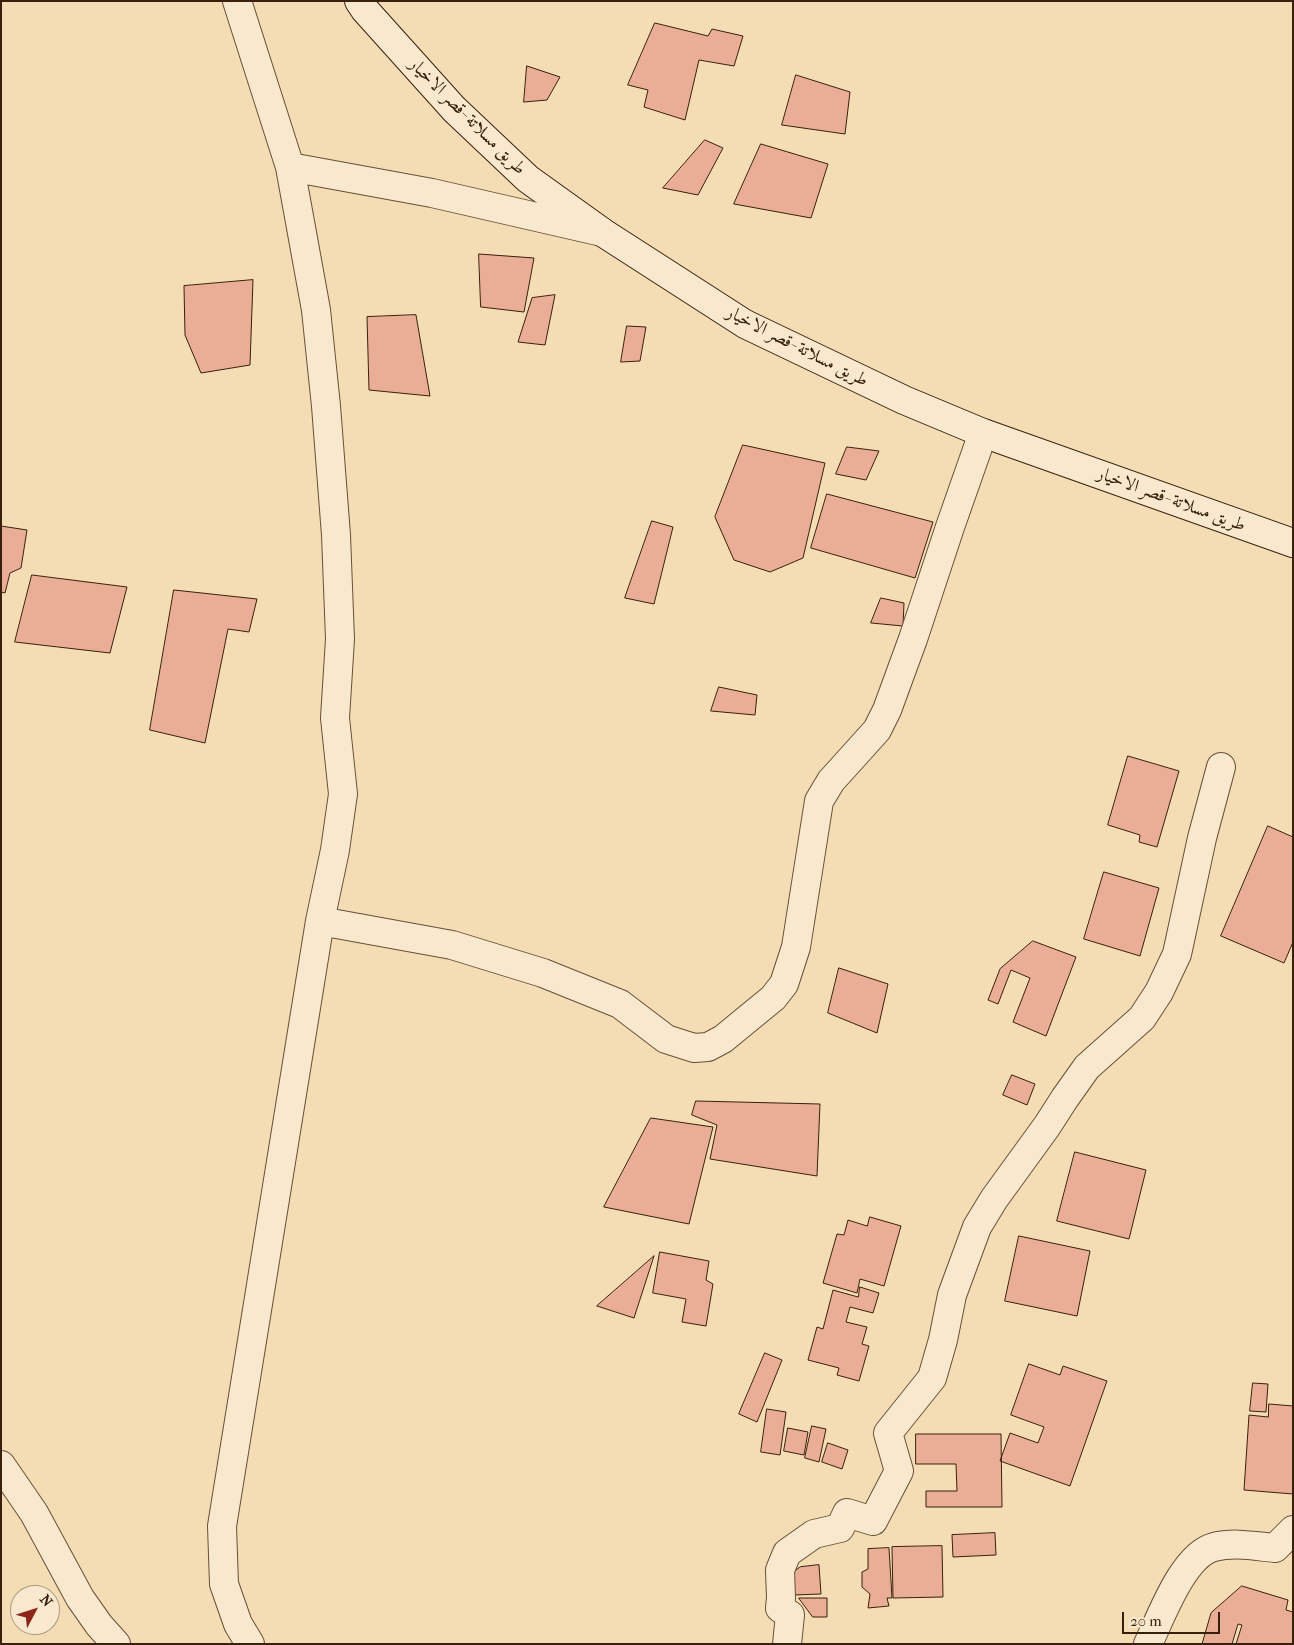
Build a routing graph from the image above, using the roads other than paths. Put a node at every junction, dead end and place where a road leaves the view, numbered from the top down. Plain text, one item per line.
1 (237, 1) edge
2 (363, 4) edge
3 (290, 167) junction
4 (602, 232) junction
5 (983, 433) junction
6 (1293, 543) edge
7 (1222, 768) dead end
8 (320, 920) junction
9 (1, 1466) edge
10 (1293, 1530) edge
11 (116, 1644) edge
12 (250, 1644) edge
13 (787, 1644) edge
14 (1148, 1644) edge

1 - 3 street
2 - 4 street, طريق مسلاتة -قصر الاخيار
3 - 4 street
3 - 8 street
4 - 5 street, طريق مسلاتة -قصر الاخيار
5 - 6 street, طريق مسلاتة -قصر الاخيار
5 - 8 street
7 - 13 street
8 - 12 street
9 - 11 street
10 - 14 street

